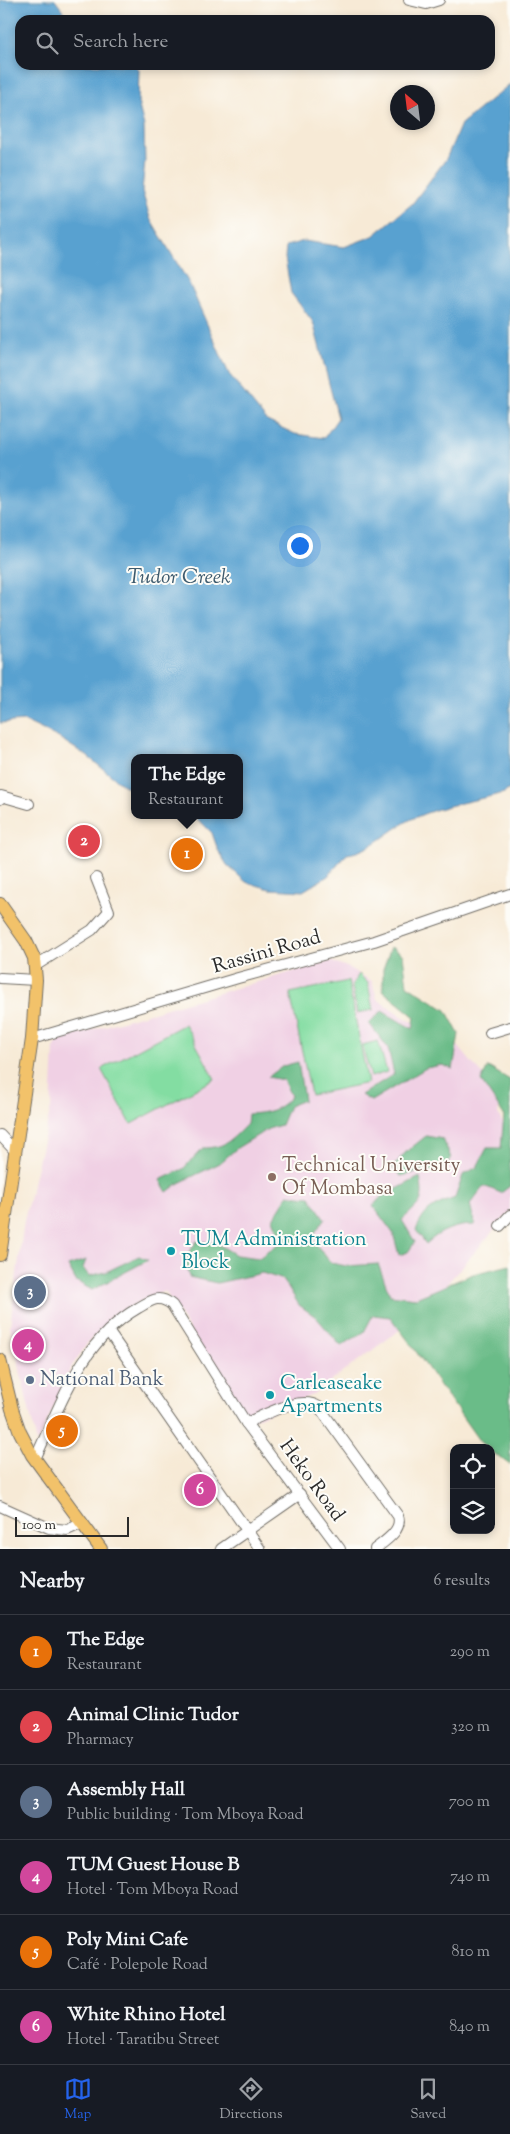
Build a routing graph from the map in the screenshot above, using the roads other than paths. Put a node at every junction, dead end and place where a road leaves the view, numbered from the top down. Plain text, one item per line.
1 (409, 0) edge
2 (439, 0) edge
3 (0, 799) edge
4 (29, 804) dead end
5 (96, 878) dead end
6 (510, 894) edge
7 (0, 904) edge
8 (35, 966) junction
9 (0, 978) edge
10 (36, 980) junction
11 (510, 1027) edge
12 (490, 1033) dead end
13 (32, 1039) junction
14 (0, 1135) edge
15 (15, 1151) junction
16 (510, 1215) edge
17 (500, 1226) dead end
18 (0, 1254) edge
19 (108, 1331) junction
20 (0, 1360) edge
21 (4, 1395) edge
22 (246, 1423) junction
23 (35, 1459) junction
24 (300, 1494) junction
25 (0, 1506) edge
26 (83, 1523) junction
27 (247, 1532) junction
28 (101, 1549) edge
29 (221, 1549) edge
30 (260, 1549) edge
31 (340, 1549) edge
32 (375, 1549) edge

1 - 2 street
3 - 4 street
5 - 8 street
6 - 13 street, Rassini Road
7 - 8 main road
8 - 10 main road
9 - 10 street
10 - 13 main road
11 - 12 street
13 - 15 main road
14 - 15 street
15 - 18 main road
16 - 17 street
19 - 22 street
19 - 23 street
19 - 27 street
20 - 21 main road
21 - 23 main road
22 - 24 street, Heko Road
22 - 32 street, Heko Road
23 - 26 main road
24 - 27 street
24 - 31 street, Heko Road
25 - 26 street
26 - 28 main road
27 - 29 street
27 - 30 street

